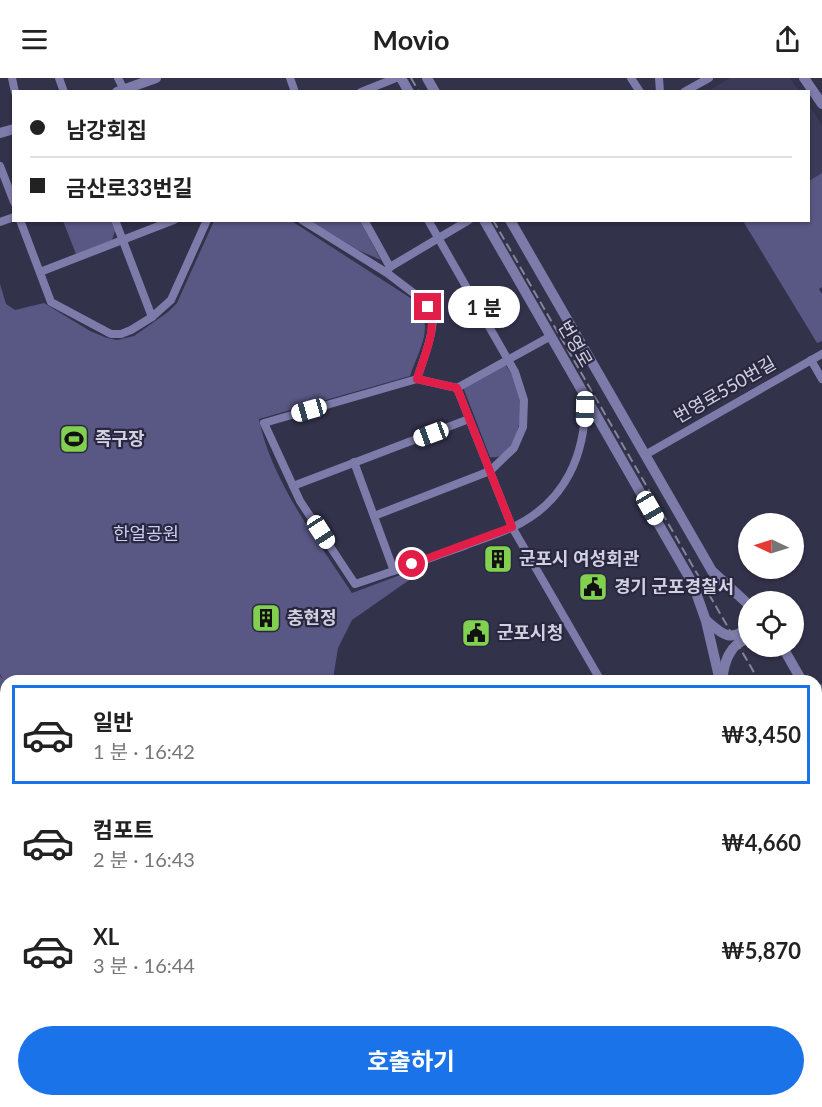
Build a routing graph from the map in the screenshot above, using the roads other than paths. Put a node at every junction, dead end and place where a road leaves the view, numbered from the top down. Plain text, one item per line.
1 (156, 78) edge
2 (398, 78) edge
3 (709, 78) edge
4 (804, 78) edge
5 (125, 90) edge
6 (366, 90) edge
7 (407, 90) edge
8 (688, 90) edge
9 (822, 104) edge
10 (0, 167) edge
11 (12, 197) edge
12 (21, 222) edge
13 (116, 222) edge
14 (169, 222) edge
15 (206, 222) edge
16 (305, 222) edge
17 (365, 222) edge
18 (429, 222) edge
19 (466, 222) edge
20 (485, 222) edge
21 (511, 222) edge
22 (438, 238) junction
23 (123, 241) junction
24 (388, 270) junction
25 (40, 272) junction
26 (152, 317) junction
27 (551, 336) junction
28 (822, 354) edge
29 (508, 359) junction
30 (811, 360) junction
31 (417, 379) junction
32 (822, 379) edge
33 (457, 388) junction
34 (584, 393) junction
35 (469, 419) junction
36 (645, 455) junction
37 (354, 462) junction
38 (490, 471) junction
39 (293, 486) junction
40 (374, 516) junction
41 (512, 527) junction
42 (394, 571) junction
43 (738, 595) edge
44 (706, 621) junction
45 (738, 635) edge
46 (738, 643) edge
47 (788, 657) edge
48 (598, 675) edge
49 (720, 675) edge
50 (722, 675) edge
51 (799, 675) edge

1 - 5 street
2 - 6 street
2 - 7 street
3 - 8 street
4 - 9 street
10 - 11 street
12 - 25 street
13 - 23 street
14 - 23 street
15 - 26 street
16 - 24 street
17 - 24 street
18 - 22 street
19 - 22 street
20 - 27 street, 번영로
21 - 36 street, 번영로
22 - 24 street
22 - 29 street
23 - 25 street
23 - 26 street
24 - 31 street
25 - 26 street
27 - 29 street
27 - 34 street, 번영로
28 - 30 street, 번영로550번길
29 - 33 street
29 - 38 street
30 - 32 street
30 - 36 street, 번영로550번길
31 - 33 street
31 - 39 street
33 - 35 street
34 - 41 street
34 - 44 street, 번영로
35 - 37 street
35 - 38 street
36 - 43 street, 번영로
37 - 39 street
37 - 40 street
38 - 40 street
38 - 41 street
39 - 42 street
40 - 42 street
41 - 42 street
41 - 48 street
44 - 45 street
44 - 49 street, 번영로
46 - 50 street
47 - 51 street

